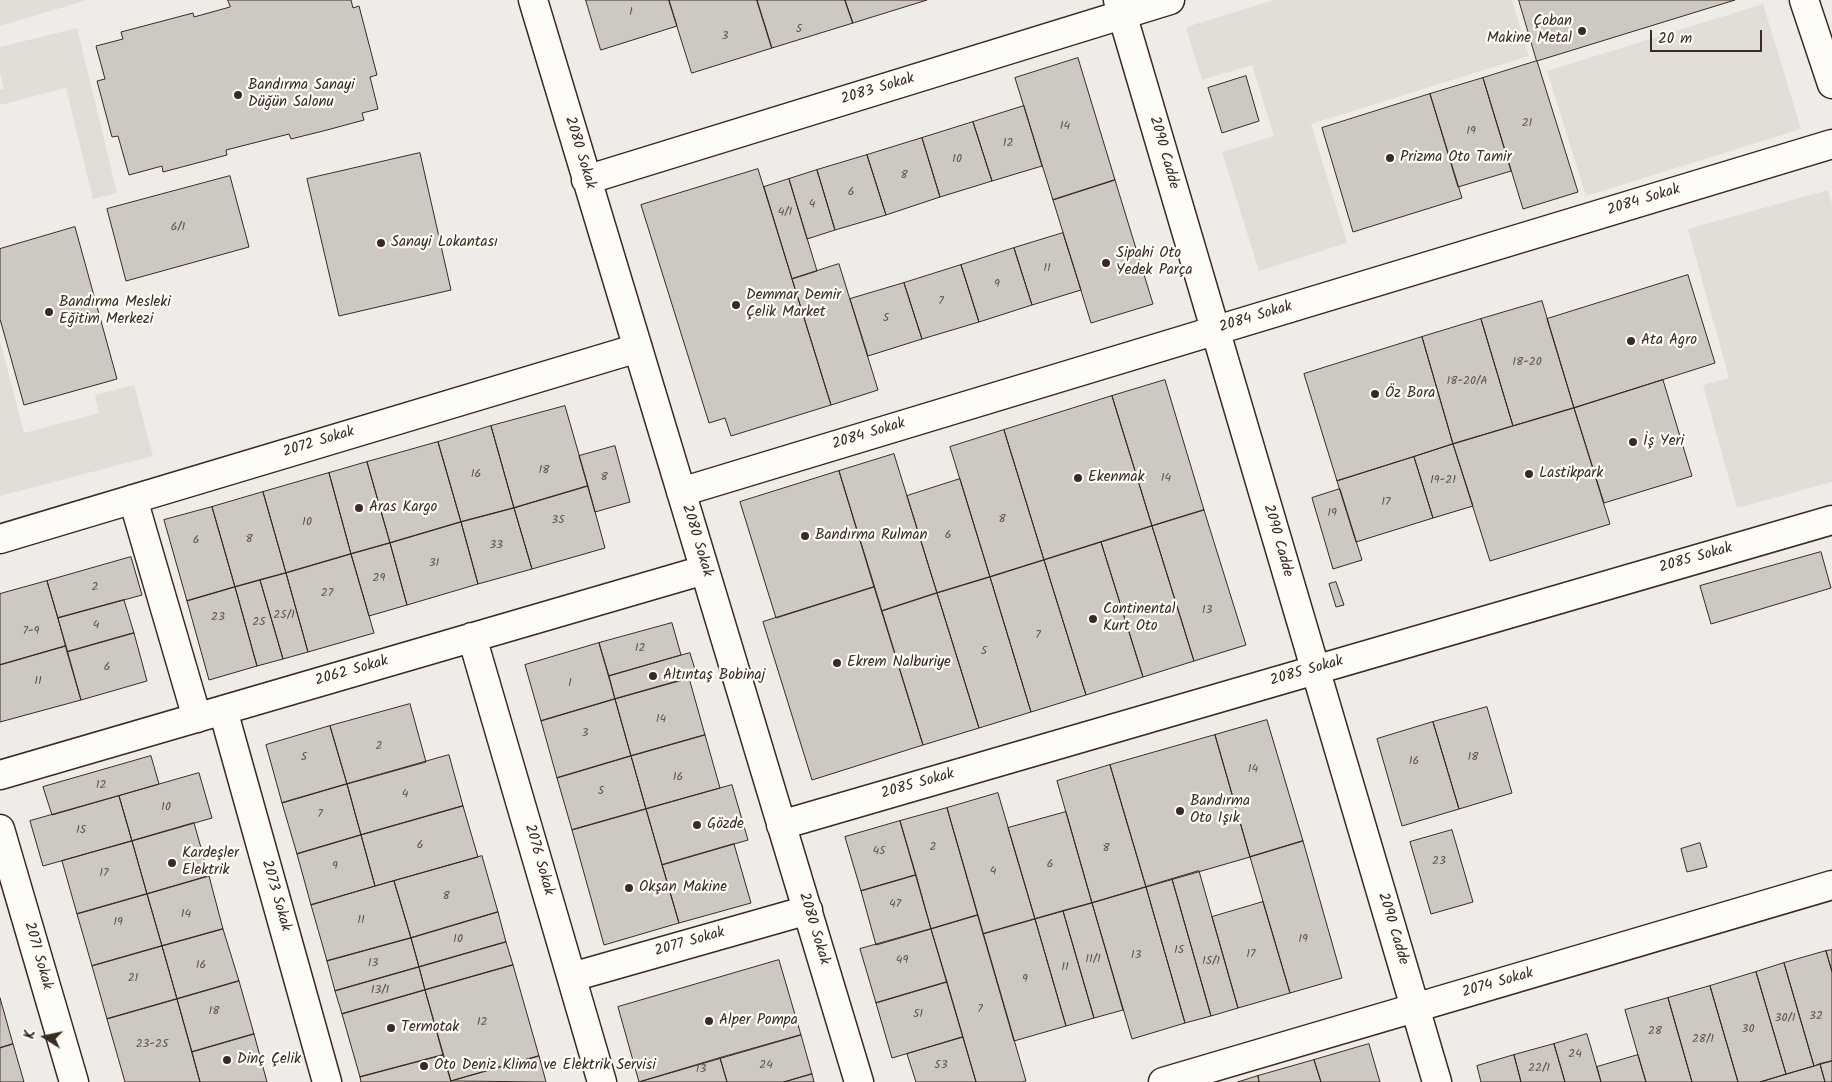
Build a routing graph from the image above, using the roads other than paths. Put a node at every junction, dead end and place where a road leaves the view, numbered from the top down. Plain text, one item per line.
1 (533, 0) edge
2 (1170, 0) edge
3 (1804, 0) edge
4 (1120, 7) edge
5 (1832, 84) edge
6 (1832, 144) edge
7 (586, 180) junction
8 (1215, 330) junction
9 (638, 348) junction
10 (681, 492) junction
11 (132, 499) junction
12 (1832, 520) edge
13 (0, 539) edge
14 (704, 570) junction
15 (472, 638) junction
16 (1315, 670) junction
17 (223, 710) junction
18 (197, 718) junction
19 (0, 775) edge
20 (781, 825) junction
21 (0, 829) edge
22 (1832, 885) edge
23 (808, 910) junction
24 (572, 977) junction
25 (1415, 1008) junction
26 (74, 1082) edge
27 (327, 1082) edge
28 (602, 1082) edge
29 (859, 1082) edge
30 (1163, 1082) edge
31 (1437, 1082) edge

1 - 7 street, 2080 Sokak
2 - 4 street, 2083 Sokak
3 - 5 street
4 - 7 street, 2083 Sokak
4 - 8 street, 2090 Cadde
6 - 8 street, 2084 Sokak
7 - 9 street, 2080 Sokak
8 - 10 street, 2084 Sokak
8 - 16 street, 2090 Cadde
9 - 10 street, 2080 Sokak
9 - 11 street, 2072 Sokak
10 - 14 street, 2080 Sokak
11 - 13 street, 2072 Sokak
11 - 18 street
12 - 16 street, 2085 Sokak
14 - 15 street, 2062 Sokak
14 - 20 street, 2080 Sokak
15 - 17 street, 2062 Sokak
15 - 24 street, 2076 Sokak
16 - 20 street, 2085 Sokak
16 - 25 street, 2090 Cadde
17 - 18 street, 2062 Sokak
17 - 27 street, 2073 Sokak
18 - 19 street, 2062 Sokak
20 - 23 street, 2080 Sokak
21 - 26 street, 2071 Sokak
22 - 25 street, 2074 Sokak
23 - 24 street, 2077 Sokak
23 - 29 street, 2080 Sokak
24 - 28 street, 2076 Sokak
25 - 30 street, 2074 Sokak
25 - 31 street, 2090 Cadde

